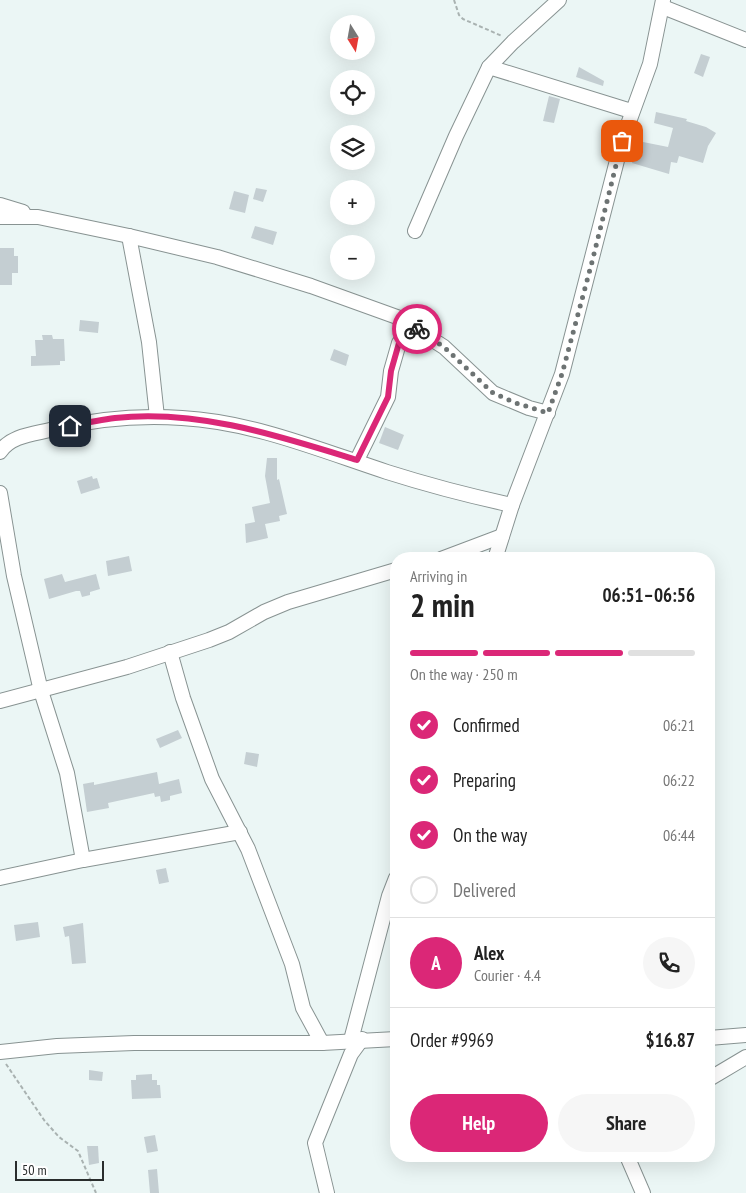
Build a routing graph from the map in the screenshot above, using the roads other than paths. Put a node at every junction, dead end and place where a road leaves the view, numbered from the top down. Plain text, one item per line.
1 (559, 0) edge
2 (663, 3) edge
3 (746, 40) edge
4 (489, 68) junction
5 (631, 111) junction
6 (0, 205) edge
7 (0, 217) edge
8 (38, 217) junction
9 (414, 231) dead end
10 (129, 236) junction
11 (414, 327) junction
12 (548, 413) junction
13 (157, 417) junction
14 (1, 447) edge
15 (357, 460) junction
16 (0, 493) edge
17 (512, 505) junction
18 (502, 536) junction
19 (460, 552) edge
20 (497, 552) edge
21 (390, 572) edge
22 (170, 652) junction
23 (41, 691) junction
24 (0, 701) edge
25 (240, 832) junction
26 (83, 860) junction
27 (0, 878) edge
28 (390, 893) edge
29 (746, 1035) edge
30 (715, 1038) edge
31 (390, 1039) edge
32 (356, 1040) junction
33 (322, 1043) junction
34 (2, 1057) edge
35 (746, 1058) edge
36 (715, 1076) edge
37 (629, 1162) edge
38 (326, 1193) edge
39 (642, 1193) edge

1 - 4 street
2 - 3 street
2 - 5 street
4 - 5 street
4 - 9 street
5 - 12 street
6 - 8 street
7 - 8 street
8 - 10 street
10 - 11 street
10 - 13 street
11 - 12 street
11 - 15 street
12 - 17 street
13 - 14 street
13 - 15 street
15 - 17 street
16 - 23 street
17 - 18 street
18 - 19 street
18 - 20 street
21 - 22 street
22 - 23 street
22 - 25 street
23 - 24 street
23 - 26 street
25 - 26 street
25 - 33 street
26 - 27 street
28 - 32 street
29 - 30 street
31 - 32 street
32 - 33 street
32 - 38 street
33 - 34 street
35 - 36 street
37 - 39 street

